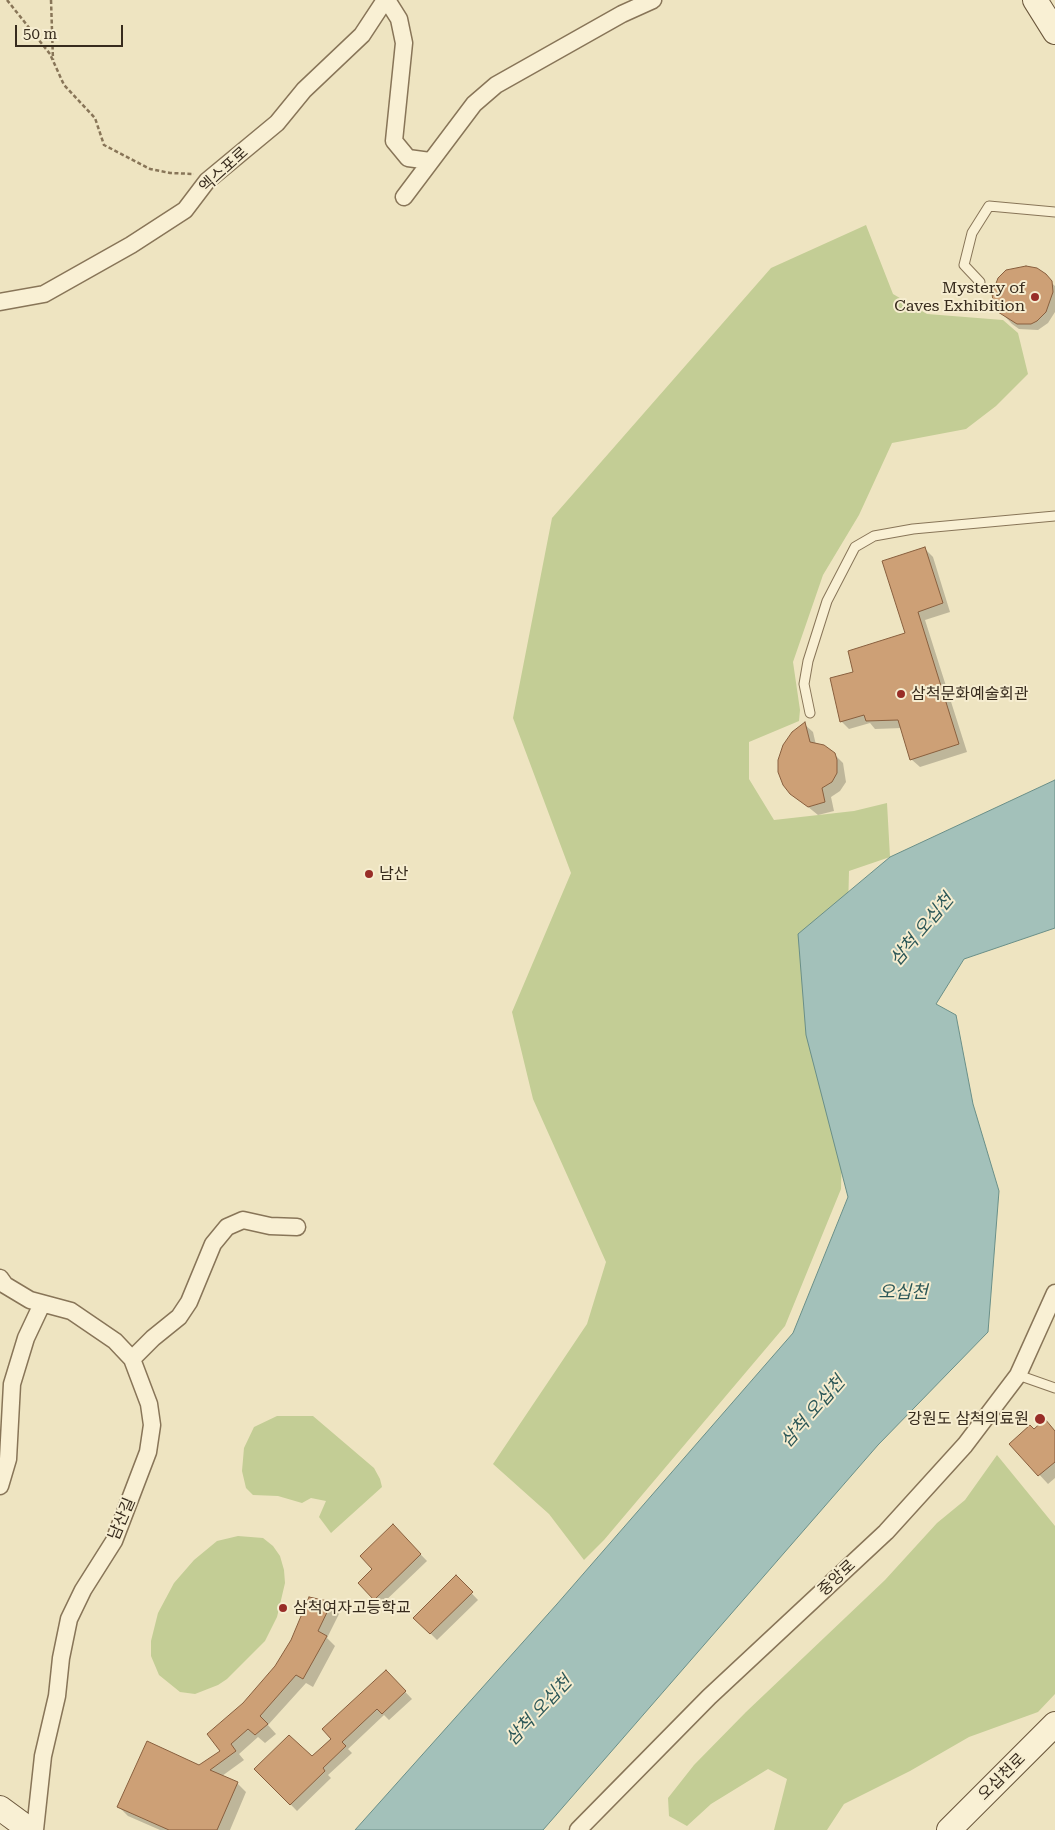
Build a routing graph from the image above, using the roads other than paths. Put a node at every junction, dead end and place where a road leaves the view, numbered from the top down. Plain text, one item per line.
1 (386, 0) edge
2 (653, 0) edge
3 (1034, 0) edge
4 (1055, 32) edge
5 (430, 162) junction
6 (404, 197) dead end
7 (1055, 212) edge
8 (980, 282) dead end
9 (0, 302) edge
10 (1055, 516) edge
11 (810, 713) dead end
12 (297, 1227) dead end
13 (0, 1278) edge
14 (1055, 1293) edge
15 (42, 1304) junction
16 (132, 1359) junction
17 (1018, 1375) junction
18 (1055, 1388) edge
19 (0, 1486) edge
20 (1055, 1724) edge
21 (0, 1808) edge
22 (30, 1830) edge
23 (35, 1830) edge
24 (578, 1830) edge
25 (949, 1830) edge

1 - 5 street, 엑스포로
1 - 9 street, 엑스포로
2 - 5 street
3 - 4 street
5 - 6 street
7 - 8 lane
10 - 11 lane
12 - 16 street
13 - 15 street, 남산길
14 - 17 street, 중앙로
15 - 16 street, 남산길
15 - 19 street
16 - 23 street, 남산길
17 - 18 lane
17 - 24 street, 중앙로
20 - 25 street, 오십천로
21 - 22 street

